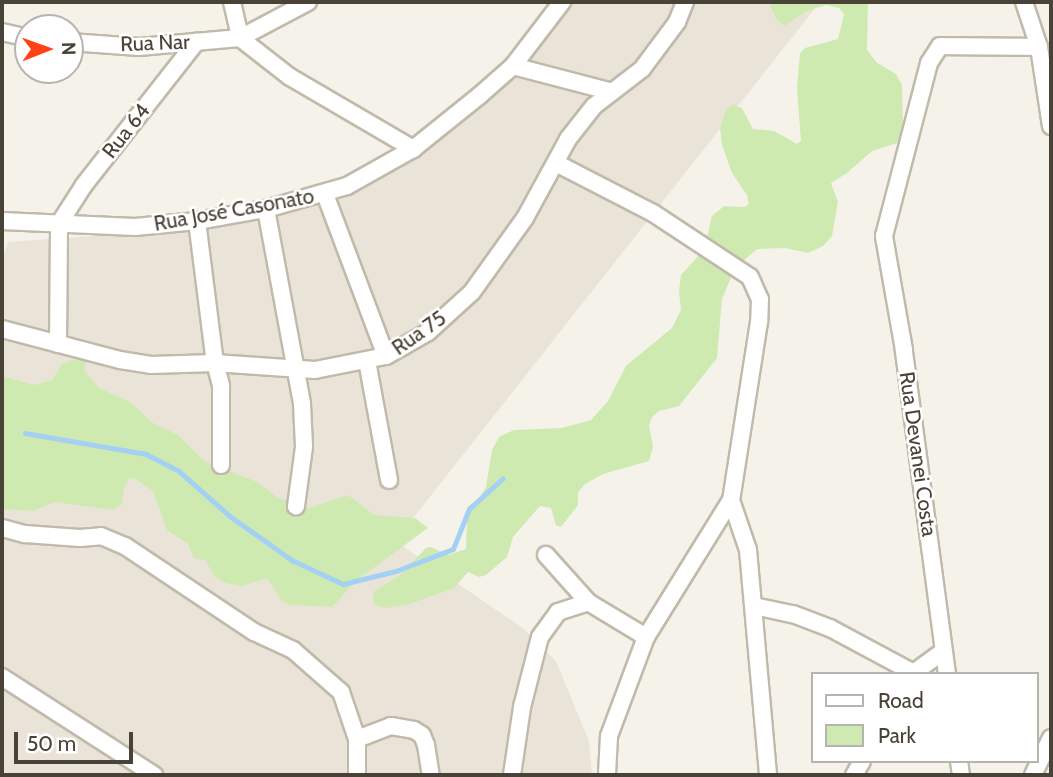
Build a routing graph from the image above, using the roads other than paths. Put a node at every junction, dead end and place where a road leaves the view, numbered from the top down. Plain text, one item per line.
1 (232, 2) edge
2 (308, 2) edge
3 (562, 2) edge
4 (685, 2) edge
5 (1027, 3) edge
6 (240, 38) junction
7 (196, 42) junction
8 (84, 43) edge
9 (1039, 47) junction
10 (513, 66) junction
11 (609, 91) junction
12 (1051, 126) edge
13 (413, 149) junction
14 (556, 163) junction
15 (325, 194) junction
16 (266, 209) junction
17 (2, 221) edge
18 (197, 221) junction
19 (60, 224) junction
20 (2, 328) edge
21 (58, 344) junction
22 (386, 356) junction
23 (366, 361) junction
24 (215, 363) junction
25 (296, 370) junction
26 (221, 465) dead end
27 (389, 481) dead end
28 (731, 500) junction
29 (296, 506) dead end
30 (2, 528) edge
31 (545, 555) dead end
32 (588, 602) junction
33 (754, 606) junction
34 (646, 637) junction
35 (944, 651) junction
36 (910, 672) edge
37 (913, 672) edge
38 (947, 672) edge
39 (2, 677) edge
40 (1051, 738) edge
41 (357, 739) junction
42 (1039, 763) edge
43 (153, 775) edge
44 (357, 775) edge
45 (431, 775) edge
46 (512, 775) edge
47 (607, 775) edge
48 (768, 775) edge

1 - 6 street
2 - 6 street
3 - 10 street, Rua José Casonato
4 - 11 street, Rua 75
5 - 9 street
6 - 7 street, Rua Nar
6 - 13 street
7 - 8 street, Rua Nar
7 - 19 street, Rua 64
9 - 12 street
9 - 35 street, Rua Devanei Costa
10 - 11 street
10 - 13 street, Rua José Casonato
11 - 14 street, Rua 75
13 - 15 street, Rua José Casonato
14 - 22 street, Rua 75
14 - 28 street
15 - 16 street, Rua José Casonato
15 - 22 street
16 - 18 street, Rua José Casonato
16 - 25 street
17 - 19 street, Rua José Casonato
18 - 19 street, Rua José Casonato
18 - 24 street
19 - 21 street
20 - 21 street, Rua 75
21 - 24 street, Rua 75
22 - 23 street, Rua 75
23 - 25 street, Rua 75
23 - 27 street
24 - 25 street, Rua 75
24 - 26 street
25 - 29 street
28 - 33 street
28 - 34 street
30 - 41 street
31 - 32 street
32 - 34 street
32 - 46 street
33 - 36 street
33 - 48 street
34 - 47 street
35 - 37 street
35 - 38 street, Rua Devanei Costa
39 - 43 street
40 - 42 street
41 - 44 street
41 - 45 street

